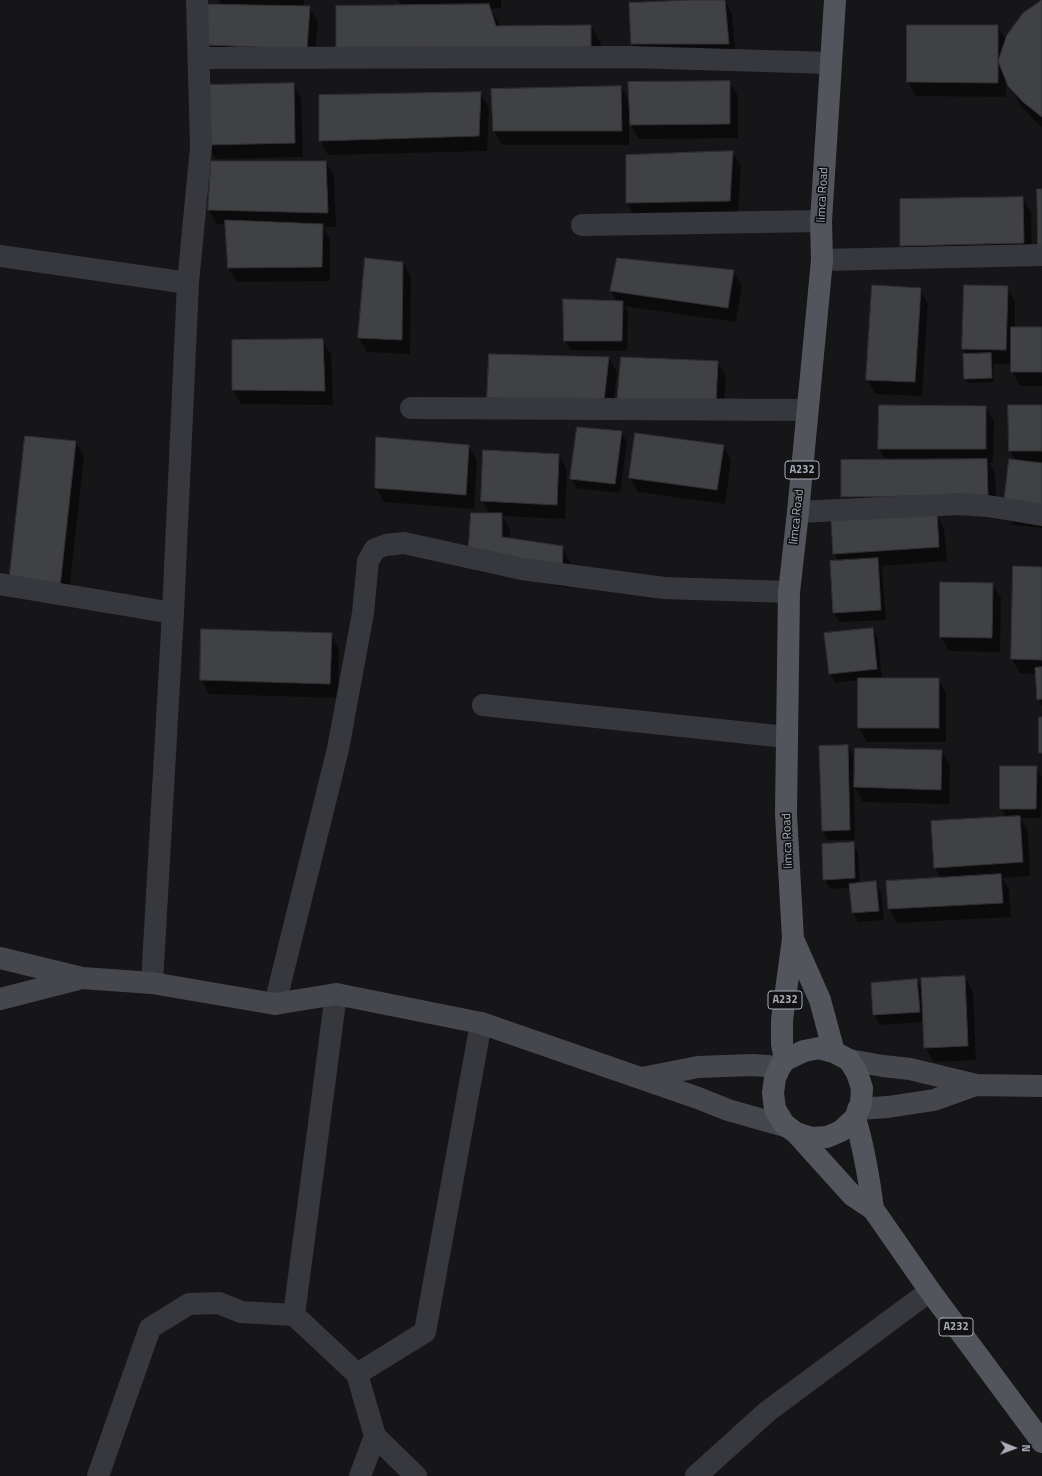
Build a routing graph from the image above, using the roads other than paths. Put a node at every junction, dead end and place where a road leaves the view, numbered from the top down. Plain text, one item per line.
1 (197, 0) edge
2 (835, 0) edge
3 (198, 58) junction
4 (831, 64) junction
5 (821, 221) junction
6 (582, 225) dead end
7 (1042, 255) edge
8 (0, 256) edge
9 (822, 260) junction
10 (188, 283) junction
11 (411, 408) dead end
12 (807, 410) junction
13 (798, 512) junction
14 (1042, 514) edge
15 (0, 584) edge
16 (789, 592) junction
17 (173, 613) junction
18 (483, 705) dead end
19 (786, 737) junction
20 (793, 940) junction
21 (0, 958) edge
22 (82, 978) junction
23 (152, 982) junction
24 (336, 994) junction
25 (0, 999) edge
26 (276, 1004) junction
27 (481, 1024) junction
28 (842, 1056) junction
29 (783, 1063) junction
30 (640, 1078) junction
31 (976, 1085) junction
32 (1042, 1086) edge
33 (856, 1113) junction
34 (792, 1130) junction
35 (873, 1209) junction
36 (930, 1291) junction
37 (294, 1314) junction
38 (357, 1374) junction
39 (375, 1436) junction
40 (1042, 1442) edge
41 (98, 1476) edge
42 (360, 1476) edge
43 (416, 1476) edge
44 (696, 1476) edge

1 - 3 street
2 - 4 main road, limca Road / A232
3 - 4 street
3 - 10 street
4 - 5 main road, limca Road / A232
5 - 6 street
5 - 9 main road, limca Road / A232
7 - 9 street
8 - 10 street
9 - 12 main road, limca Road / A232
10 - 17 street
11 - 12 street
12 - 13 main road, limca Road / A232
13 - 14 street
13 - 16 main road, limca Road / A232
15 - 17 street
16 - 19 main road, limca Road / A232
16 - 26 street
17 - 23 street
18 - 19 street
19 - 20 main road, limca Road / A232
20 - 28 main road, limca Road / A232
20 - 29 main road, limca Road / A232
21 - 22 main road
22 - 23 main road
22 - 25 main road
23 - 26 main road
24 - 26 main road
24 - 27 main road
24 - 37 street
27 - 30 main road
27 - 38 street
28 - 29 main road
28 - 31 main road
28 - 33 main road
29 - 30 main road
29 - 34 main road
30 - 34 main road
31 - 32 main road
31 - 33 main road
33 - 34 main road
33 - 35 main road, A232
34 - 35 main road, A232
35 - 36 main road, A232
36 - 40 main road, A232
36 - 44 street
37 - 38 street
37 - 41 street
38 - 39 street
39 - 42 street
39 - 43 street

